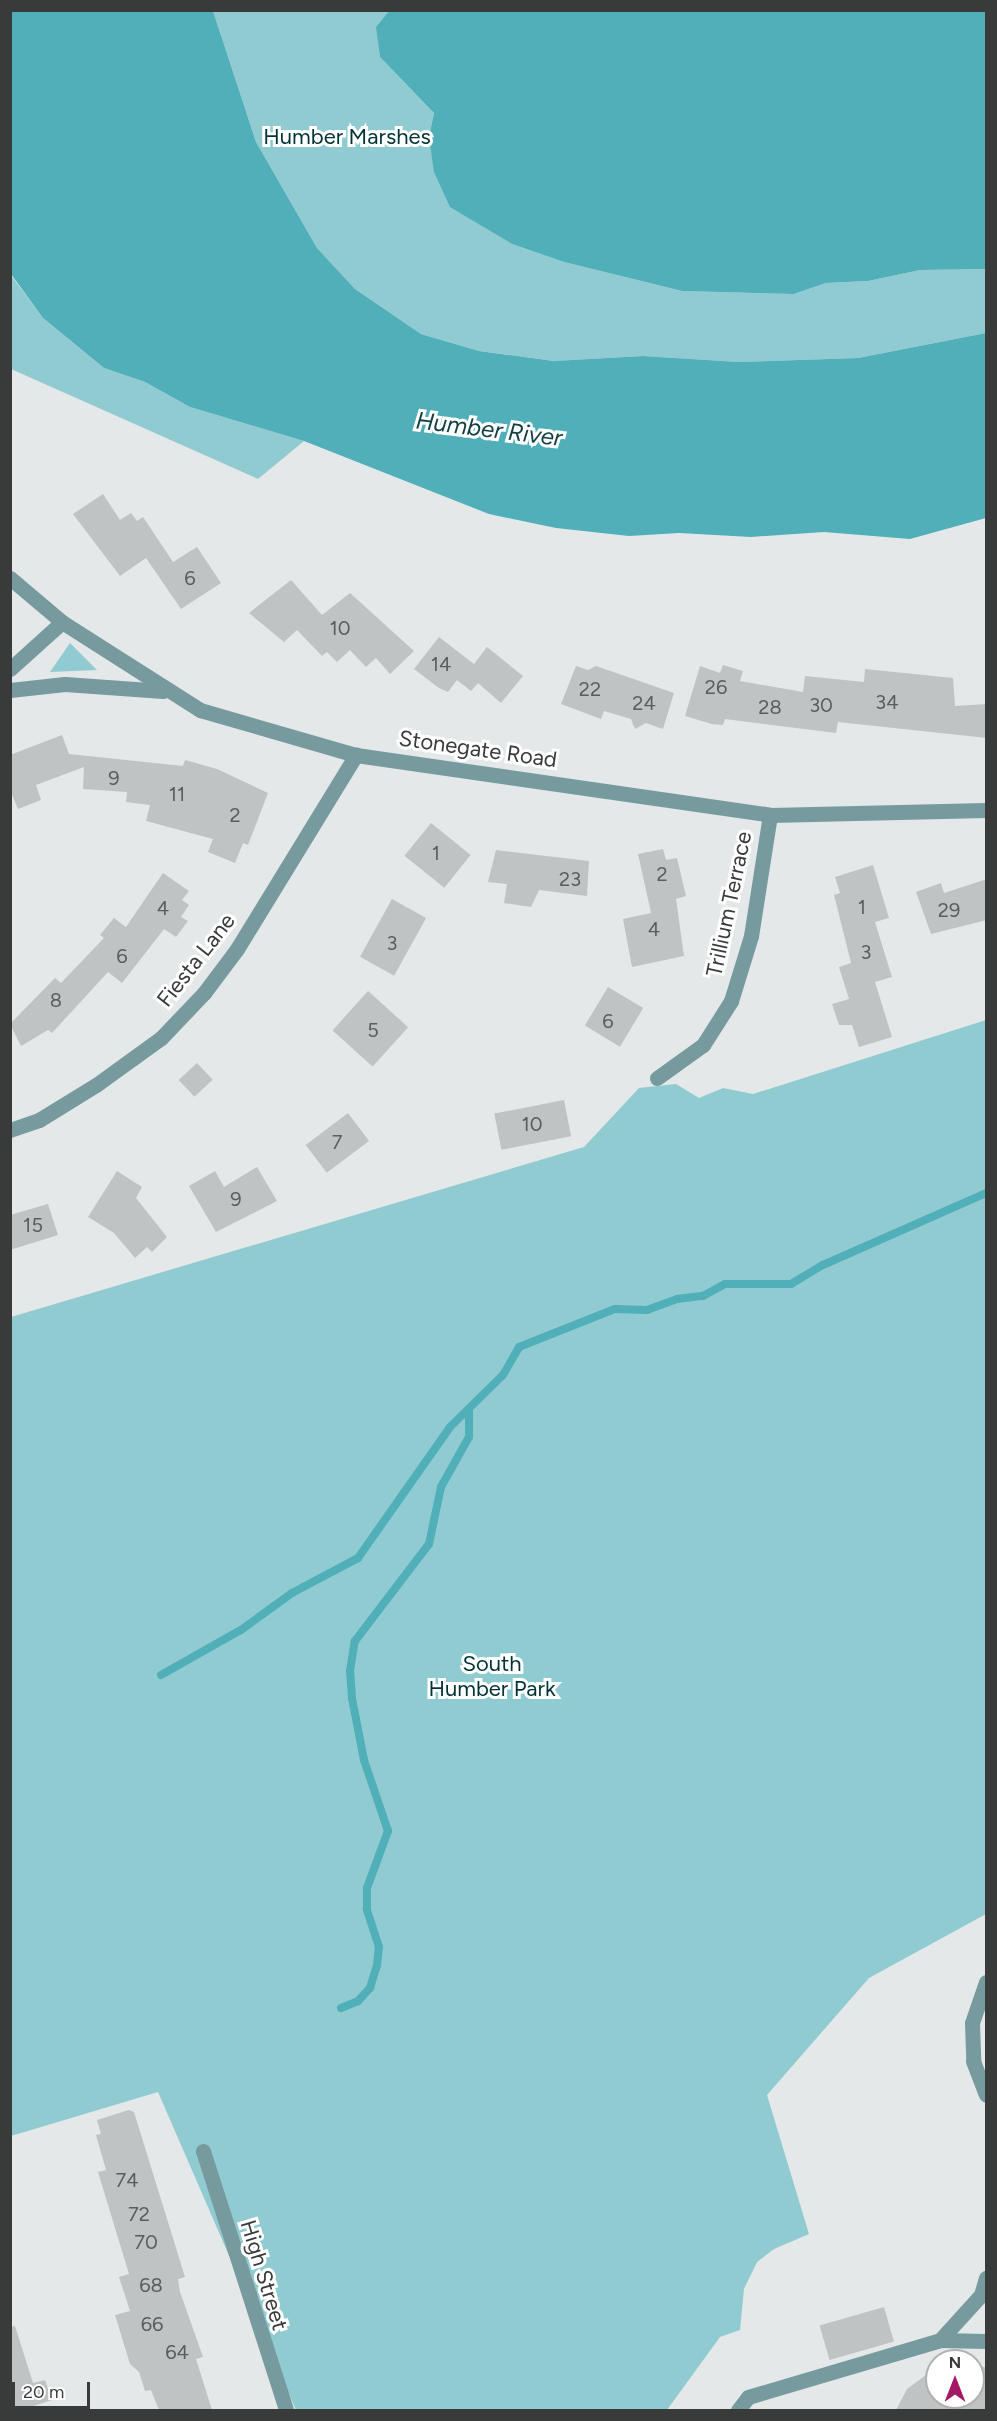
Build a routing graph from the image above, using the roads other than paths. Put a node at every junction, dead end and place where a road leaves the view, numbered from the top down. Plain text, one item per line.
1 (10, 578) edge
2 (62, 622) junction
3 (10, 669) edge
4 (10, 690) edge
5 (166, 691) junction
6 (356, 755) junction
7 (987, 810) edge
8 (770, 815) junction
9 (657, 1078) dead end
10 (10, 1130) edge
11 (987, 1982) edge
12 (987, 2095) edge
13 (204, 2151) dead end
14 (987, 2278) edge
15 (940, 2340) junction
16 (987, 2342) edge
17 (286, 2410) edge
18 (738, 2410) edge

1 - 2 street, Stonegate Road
2 - 3 street
2 - 5 street, Stonegate Road
4 - 5 street
5 - 6 street, Stonegate Road
6 - 8 street, Stonegate Road
6 - 10 street, Fiesta Lane
7 - 8 street, Stonegate Road
8 - 9 street, Trillium Terrace
11 - 12 street
13 - 17 street, High Street
14 - 15 street
15 - 16 street
15 - 18 street

